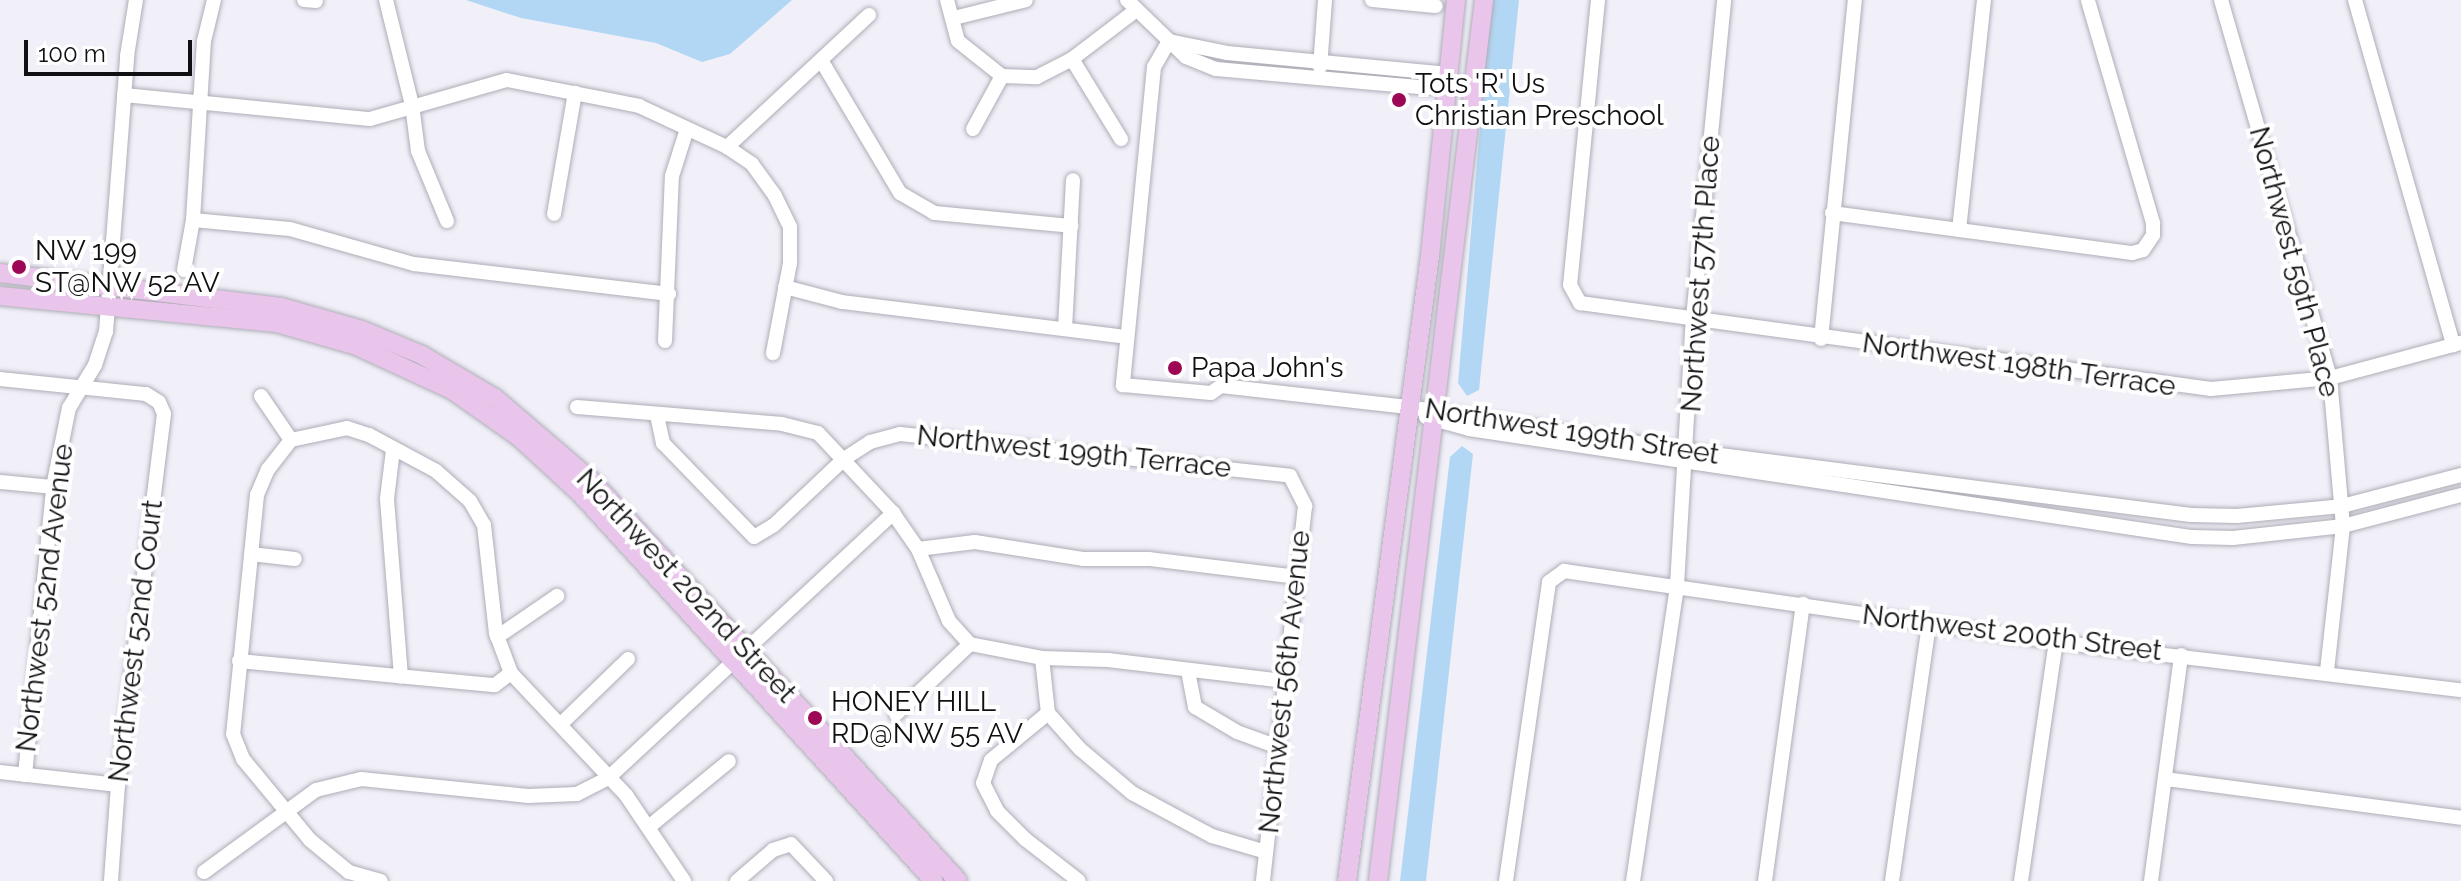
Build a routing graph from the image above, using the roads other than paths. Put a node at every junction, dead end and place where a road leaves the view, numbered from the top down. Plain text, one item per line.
1 (136, 0) edge
2 (214, 0) edge
3 (386, 0) edge
4 (947, 0) edge
5 (1026, 0) edge
6 (1325, 0) edge
7 (1372, 0) edge
8 (1456, 0) edge
9 (1484, 0) edge
10 (1598, 0) edge
11 (1724, 0) edge
12 (1855, 0) edge
13 (1984, 0) edge
14 (2088, 0) edge
15 (2221, 0) edge
16 (2355, 0) edge
17 (1131, 6) edge
18 (1436, 6) dead end
19 (869, 15) dead end
20 (954, 18) junction
21 (1169, 41) junction
22 (1072, 59) junction
23 (821, 60) junction
24 (1319, 68) junction
25 (1002, 76) junction
26 (1448, 83) junction
27 (1475, 85) junction
28 (575, 93) junction
29 (124, 95) junction
30 (202, 104) junction
31 (412, 105) junction
32 (687, 129) junction
33 (973, 129) dead end
34 (1121, 139) dead end
35 (727, 147) junction
36 (1073, 180) dead end
37 (1832, 213) junction
38 (554, 214) dead end
39 (193, 220) junction
40 (447, 221) dead end
41 (1071, 226) junction
42 (1959, 230) junction
43 (184, 270) dead end
44 (0, 273) edge
45 (110, 284) junction
46 (785, 287) junction
47 (669, 294) junction
48 (0, 296) edge
49 (108, 305) junction
50 (1693, 318) junction
51 (1065, 328) junction
52 (1119, 336) dead end
53 (1821, 339) junction
54 (665, 341) dead end
55 (2457, 344) edge
56 (773, 353) dead end
57 (418, 363) junction
58 (2330, 378) junction
59 (0, 379) edge
60 (79, 388) junction
61 (261, 396) dead end
62 (577, 407) dead end
63 (1408, 407) junction
64 (657, 415) junction
65 (1434, 416) junction
66 (291, 440) junction
67 (393, 450) junction
68 (1688, 457) junction
69 (844, 459) junction
70 (2461, 475) edge
71 (0, 482) edge
72 (1297, 484) joint
73 (53, 487) junction
74 (2461, 495) edge
75 (2342, 506) junction
76 (893, 513) junction
77 (2343, 526) junction
78 (918, 549) junction
79 (251, 554) junction
80 (295, 559) dead end
81 (1297, 577) junction
82 (1677, 585) junction
83 (557, 596) dead end
84 (1803, 604) junction
85 (1929, 623) junction
86 (497, 637) junction
87 (2056, 642) junction
88 (970, 644) junction
89 (2181, 655) junction
90 (739, 656) junction
91 (1042, 658) junction
92 (628, 659) dead end
93 (239, 661) junction
94 (1188, 671) junction
95 (2327, 672) junction
96 (511, 673) junction
97 (401, 676) junction
98 (1285, 681) junction
99 (2461, 690) edge
100 (1048, 713) junction
101 (896, 714) dead end
102 (562, 723) junction
103 (1278, 747) junction
104 (729, 761) dead end
105 (0, 772) edge
106 (25, 775) junction
107 (607, 779) junction
108 (2166, 779) junction
109 (118, 785) junction
110 (283, 810) junction
111 (2461, 818) edge
112 (650, 826) junction
113 (1266, 852) junction
114 (204, 872) dead end
115 (111, 881) edge
116 (381, 881) edge
117 (684, 881) edge
118 (737, 881) edge
119 (826, 881) edge
120 (934, 881) edge
121 (958, 881) edge
122 (1079, 881) edge
123 (1263, 881) edge
124 (1347, 881) edge
125 (1378, 881) edge
126 (1506, 881) edge
127 (1633, 881) edge
128 (1765, 881) edge
129 (1892, 881) edge
130 (2021, 881) edge
131 (2151, 881) edge

1 - 29 street, Northwest 52nd Avenue
2 - 30 street
3 - 31 street
4 - 20 street
5 - 20 street
6 - 24 street
7 - 18 street
8 - 26 main road
9 - 27 main road
10 - 50 street, Northwest 198th Terrace
11 - 50 street, Northwest 57th Place
12 - 37 street
13 - 42 street
14 - 42 street
15 - 58 street, Northwest 59th Place
16 - 55 street
17 - 21 street
17 - 22 street
19 - 23 street
20 - 25 street
21 - 24 street
21 - 63 street, Northwest 199th Street
22 - 25 street
22 - 34 street
23 - 35 street
23 - 41 street
24 - 26 street
25 - 33 street
26 - 27 street
26 - 63 main road
27 - 65 main road
28 - 31 street
28 - 32 street
28 - 38 street
29 - 30 street
29 - 45 street, Northwest 52nd Avenue
30 - 31 street
30 - 39 street
31 - 40 street
32 - 35 street
32 - 47 street
35 - 46 street
36 - 41 street
37 - 42 street
37 - 53 street
39 - 43 street
39 - 47 street
41 - 51 street
44 - 45 main road
45 - 49 street, Northwest 52nd Avenue
45 - 57 main road
46 - 51 street
46 - 56 street
47 - 54 street
48 - 49 main road
49 - 57 main road
49 - 60 street, Northwest 52nd Avenue
50 - 53 street, Northwest 198th Terrace
50 - 68 street, Northwest 57th Place
51 - 52 street
53 - 58 street, Northwest 198th Terrace
55 - 58 street, Northwest 198th Terrace
57 - 90 main road, Northwest 202nd Street
58 - 75 street, Northwest 59th Place
59 - 60 street
60 - 73 street, Northwest 52nd Avenue
60 - 109 street, Northwest 52nd Court
61 - 66 street
62 - 64 street
63 - 65 street, Northwest 199th Street
63 - 124 main road
64 - 69 street
64 - 69 street, Northwest 199th Terrace
65 - 68 street, Northwest 199th Street
65 - 125 main road
66 - 67 street
66 - 79 street
67 - 86 street
67 - 97 street
68 - 75 street, Northwest 199th Street
68 - 77 street, Northwest 199th Street
68 - 82 street, Northwest 57th Place
69 - 72 street, Northwest 199th Terrace
69 - 76 street
70 - 75 street, Northwest 199th Street
71 - 73 street
72 - 81 street, Northwest 56th Avenue
73 - 106 street, Northwest 52nd Avenue
74 - 77 street, Northwest 199th Street
75 - 77 street, Northwest 59th Place
76 - 78 street
76 - 90 street
77 - 95 street, Northwest 59th Place
78 - 81 street
78 - 88 street
79 - 80 street
79 - 93 street
81 - 98 street, Northwest 56th Avenue
82 - 84 street, Northwest 200th Street
82 - 126 street, Northwest 200th Street
82 - 127 street, Northwest 57th Place
83 - 86 street
84 - 85 street, Northwest 200th Street
84 - 128 street
85 - 87 street, Northwest 200th Street
85 - 129 street
86 - 96 street
87 - 89 street, Northwest 200th Street
87 - 130 street
88 - 91 street
88 - 101 street
89 - 95 street, Northwest 200th Street
89 - 108 street
90 - 107 street
90 - 120 main road, Northwest 202nd Street
90 - 121 main road, Northwest 202nd Street
91 - 94 street
91 - 100 street
92 - 102 street
93 - 97 street
93 - 110 street
94 - 98 street
94 - 103 street
95 - 99 street, Northwest 200th Street
96 - 97 street
96 - 102 street
98 - 103 street, Northwest 56th Avenue
100 - 113 street
100 - 122 street
102 - 107 street
103 - 113 street, Northwest 56th Avenue
104 - 112 street
105 - 106 street
106 - 109 street
107 - 110 street
107 - 112 street
108 - 111 street
108 - 131 street
109 - 115 street, Northwest 52nd Court
110 - 114 street
110 - 116 street
112 - 117 street
113 - 123 street, Northwest 56th Avenue
118 - 119 street

